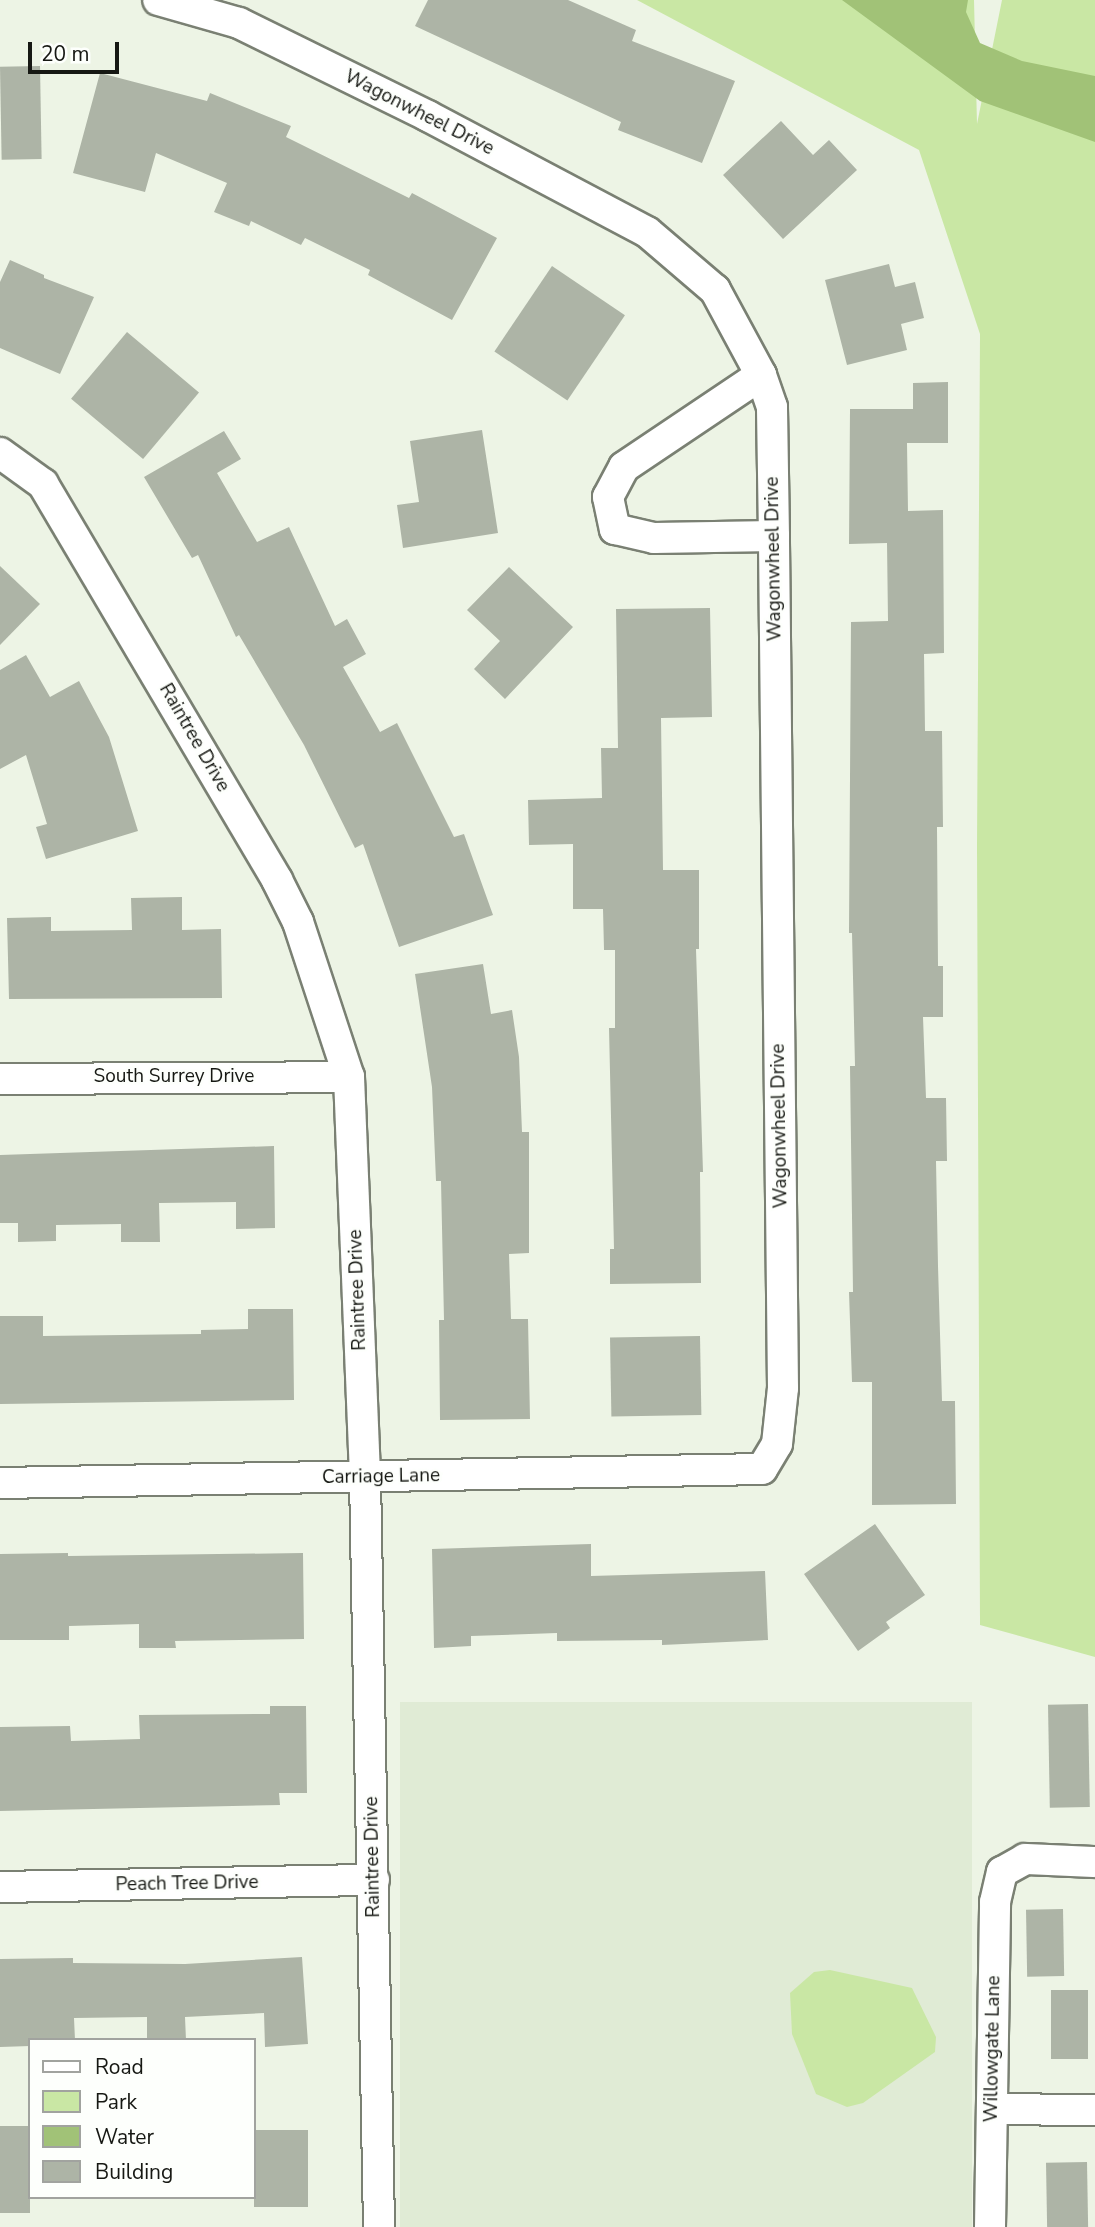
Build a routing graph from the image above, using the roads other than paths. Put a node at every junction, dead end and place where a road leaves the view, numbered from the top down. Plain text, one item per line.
1 (158, 0) edge
2 (761, 375) junction
3 (0, 453) edge
4 (774, 536) junction
5 (349, 1077) junction
6 (0, 1079) edge
7 (762, 1469) joint
8 (365, 1477) junction
9 (0, 1483) edge
10 (1095, 1862) edge
11 (374, 1880) junction
12 (0, 1887) edge
13 (992, 2109) junction
14 (1095, 2110) edge
15 (379, 2227) edge
16 (990, 2227) edge

1 - 2 street, Wagonwheel Drive
2 - 4 street, Wagonwheel Drive
2 - 4 street
3 - 5 street, Raintree Drive
4 - 7 street, Wagonwheel Drive
5 - 6 street, South Surrey Drive
5 - 8 street, Raintree Drive
7 - 8 street, Carriage Lane
8 - 9 street, Carriage Lane
8 - 11 street, Raintree Drive
10 - 13 street, Willowgate Lane
11 - 12 street, Peach Tree Drive
11 - 15 street, Raintree Drive
13 - 14 street
13 - 16 street, Willowgate Lane

